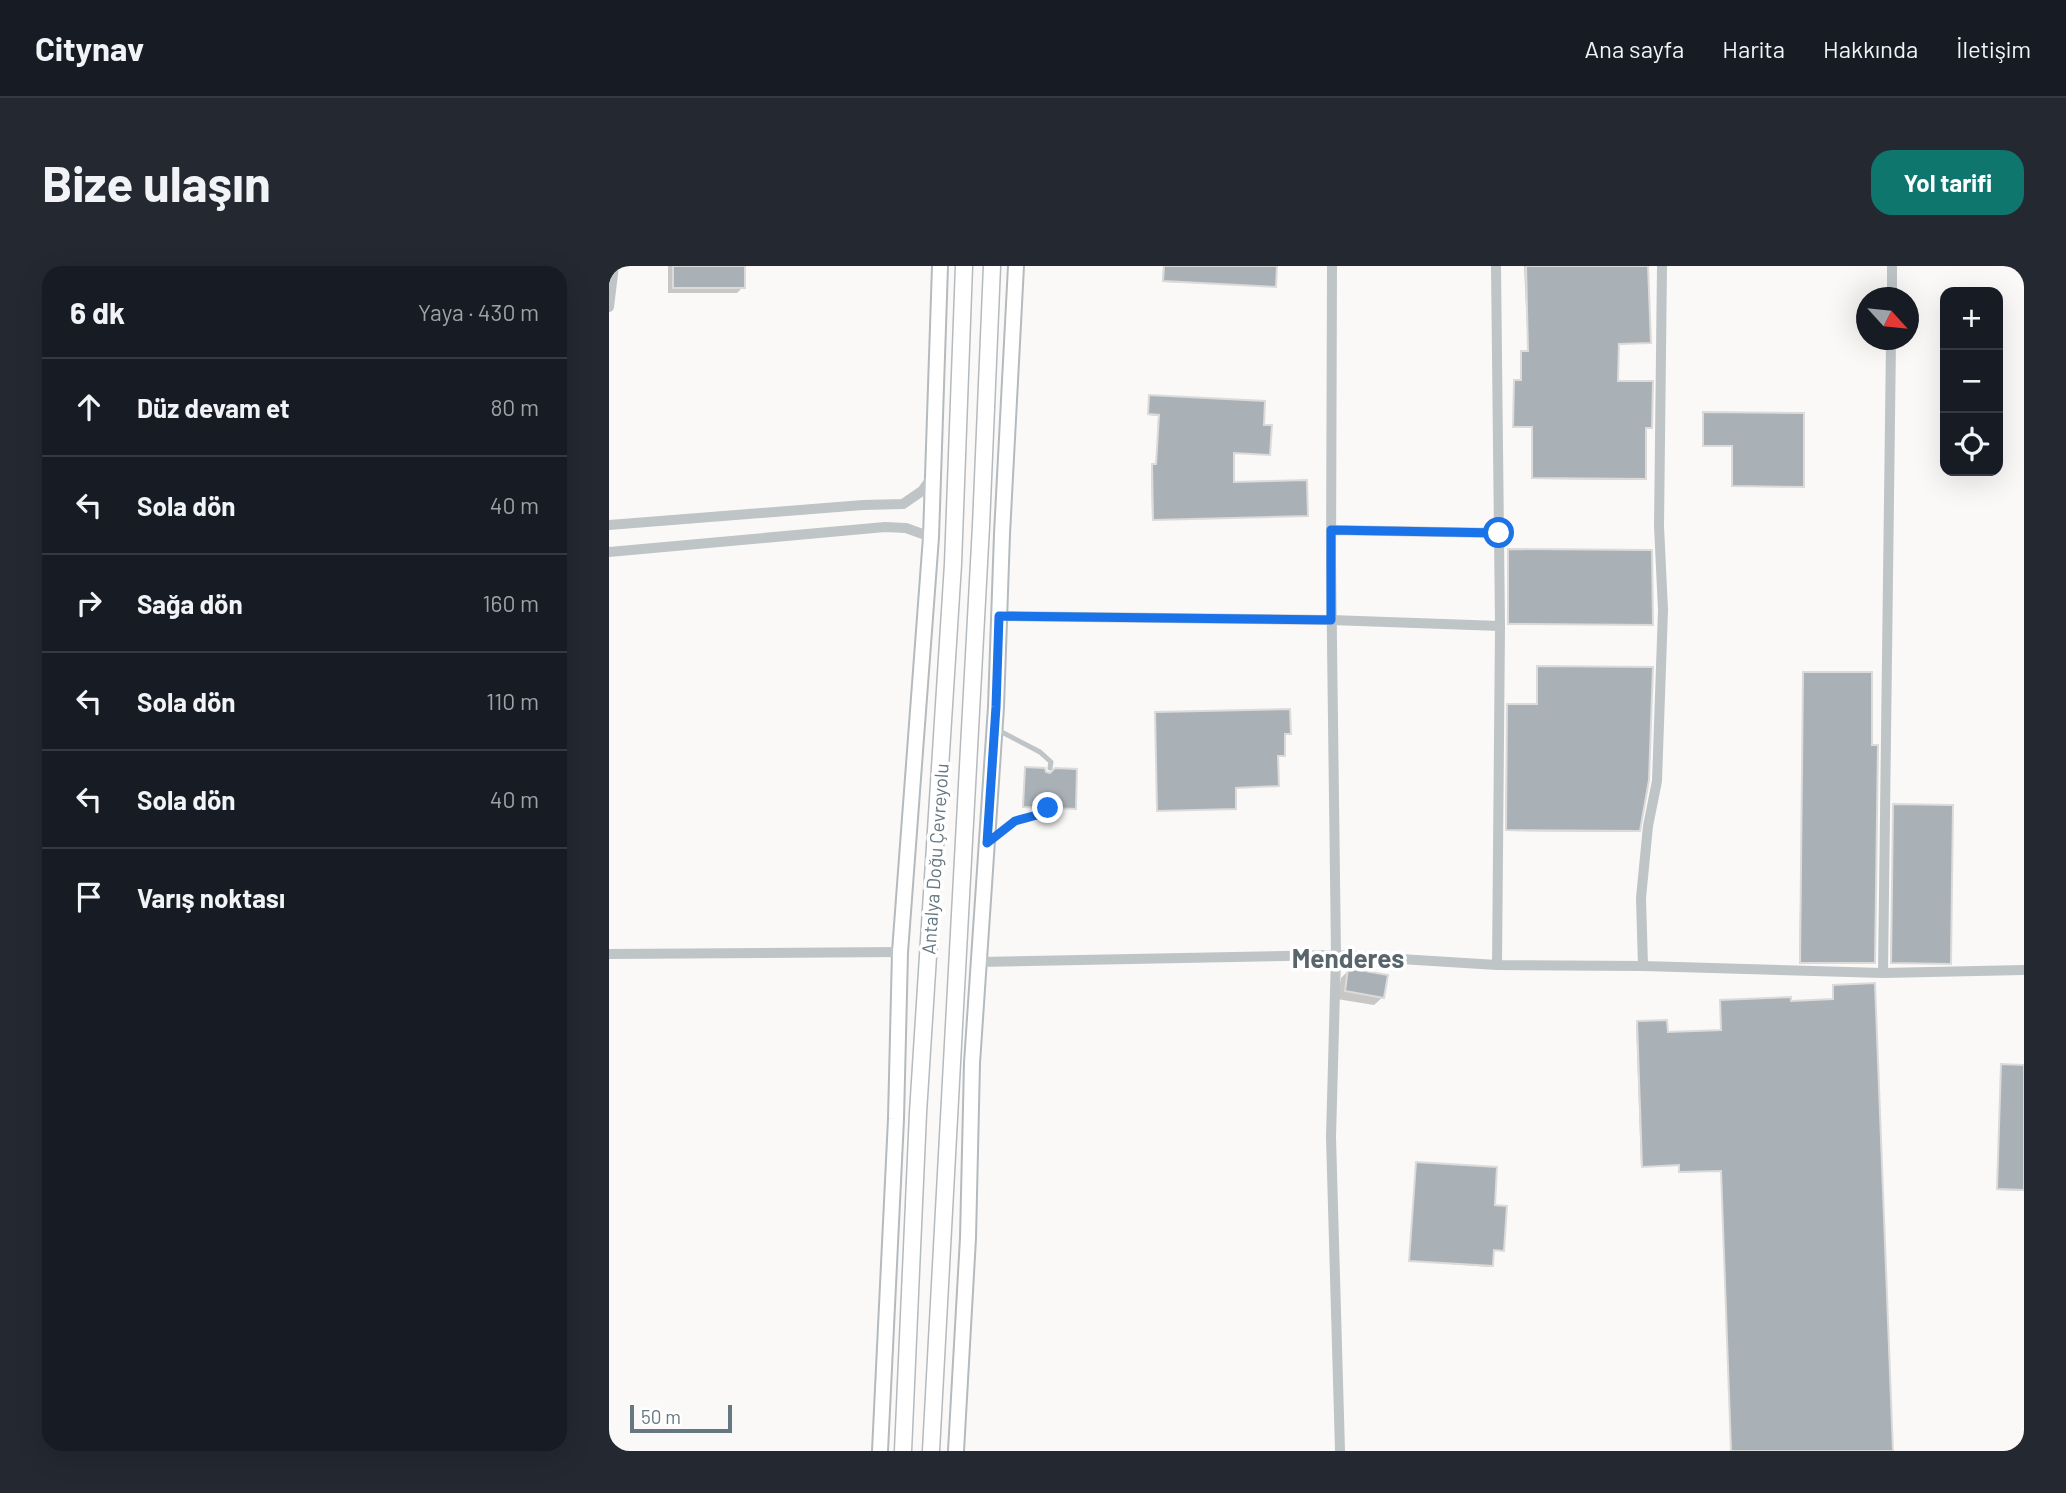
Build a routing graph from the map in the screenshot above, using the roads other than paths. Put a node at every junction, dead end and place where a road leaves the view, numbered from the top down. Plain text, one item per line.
1 (614, 266) edge
2 (940, 266) edge
3 (964, 266) edge
4 (992, 266) edge
5 (1016, 266) edge
6 (1332, 266) edge
7 (1496, 266) edge
8 (1661, 266) edge
9 (1892, 266) edge
10 (1892, 287) edge
11 (609, 307) edge
12 (1891, 350) edge
13 (933, 476) junction
14 (609, 525) edge
15 (1331, 530) junction
16 (1499, 533) junction
17 (931, 537) junction
18 (609, 552) edge
19 (999, 616) junction
20 (1331, 620) junction
21 (1500, 626) junction
22 (995, 728) junction
23 (1050, 768) dead end
24 (1048, 808) dead end
25 (987, 843) junction
26 (899, 952) junction
27 (609, 954) edge
28 (1336, 956) junction
29 (979, 962) junction
30 (1497, 965) junction
31 (1643, 966) junction
32 (2024, 970) edge
33 (1883, 973) junction
34 (880, 1451) edge
35 (902, 1451) edge
36 (931, 1451) edge
37 (955, 1451) edge
38 (1340, 1451) edge

1 - 11 street
2 - 13 street
3 - 35 main road, Antalya Doğu Çevreyolu
4 - 36 main road, Antalya Doğu Çevreyolu
5 - 19 street
6 - 15 street
7 - 16 street
8 - 31 street
9 - 10 street
12 - 33 street
13 - 14 street
13 - 17 street
15 - 16 street
15 - 20 street
16 - 21 street
17 - 18 street
17 - 26 street
19 - 20 street
19 - 22 street
20 - 21 street
20 - 28 street
21 - 30 street
22 - 23 lane
22 - 25 street
24 - 25 lane
25 - 29 street
26 - 27 street
26 - 34 street
28 - 29 street
28 - 30 street
28 - 38 street
29 - 37 street
30 - 31 street
31 - 33 street
32 - 33 street

